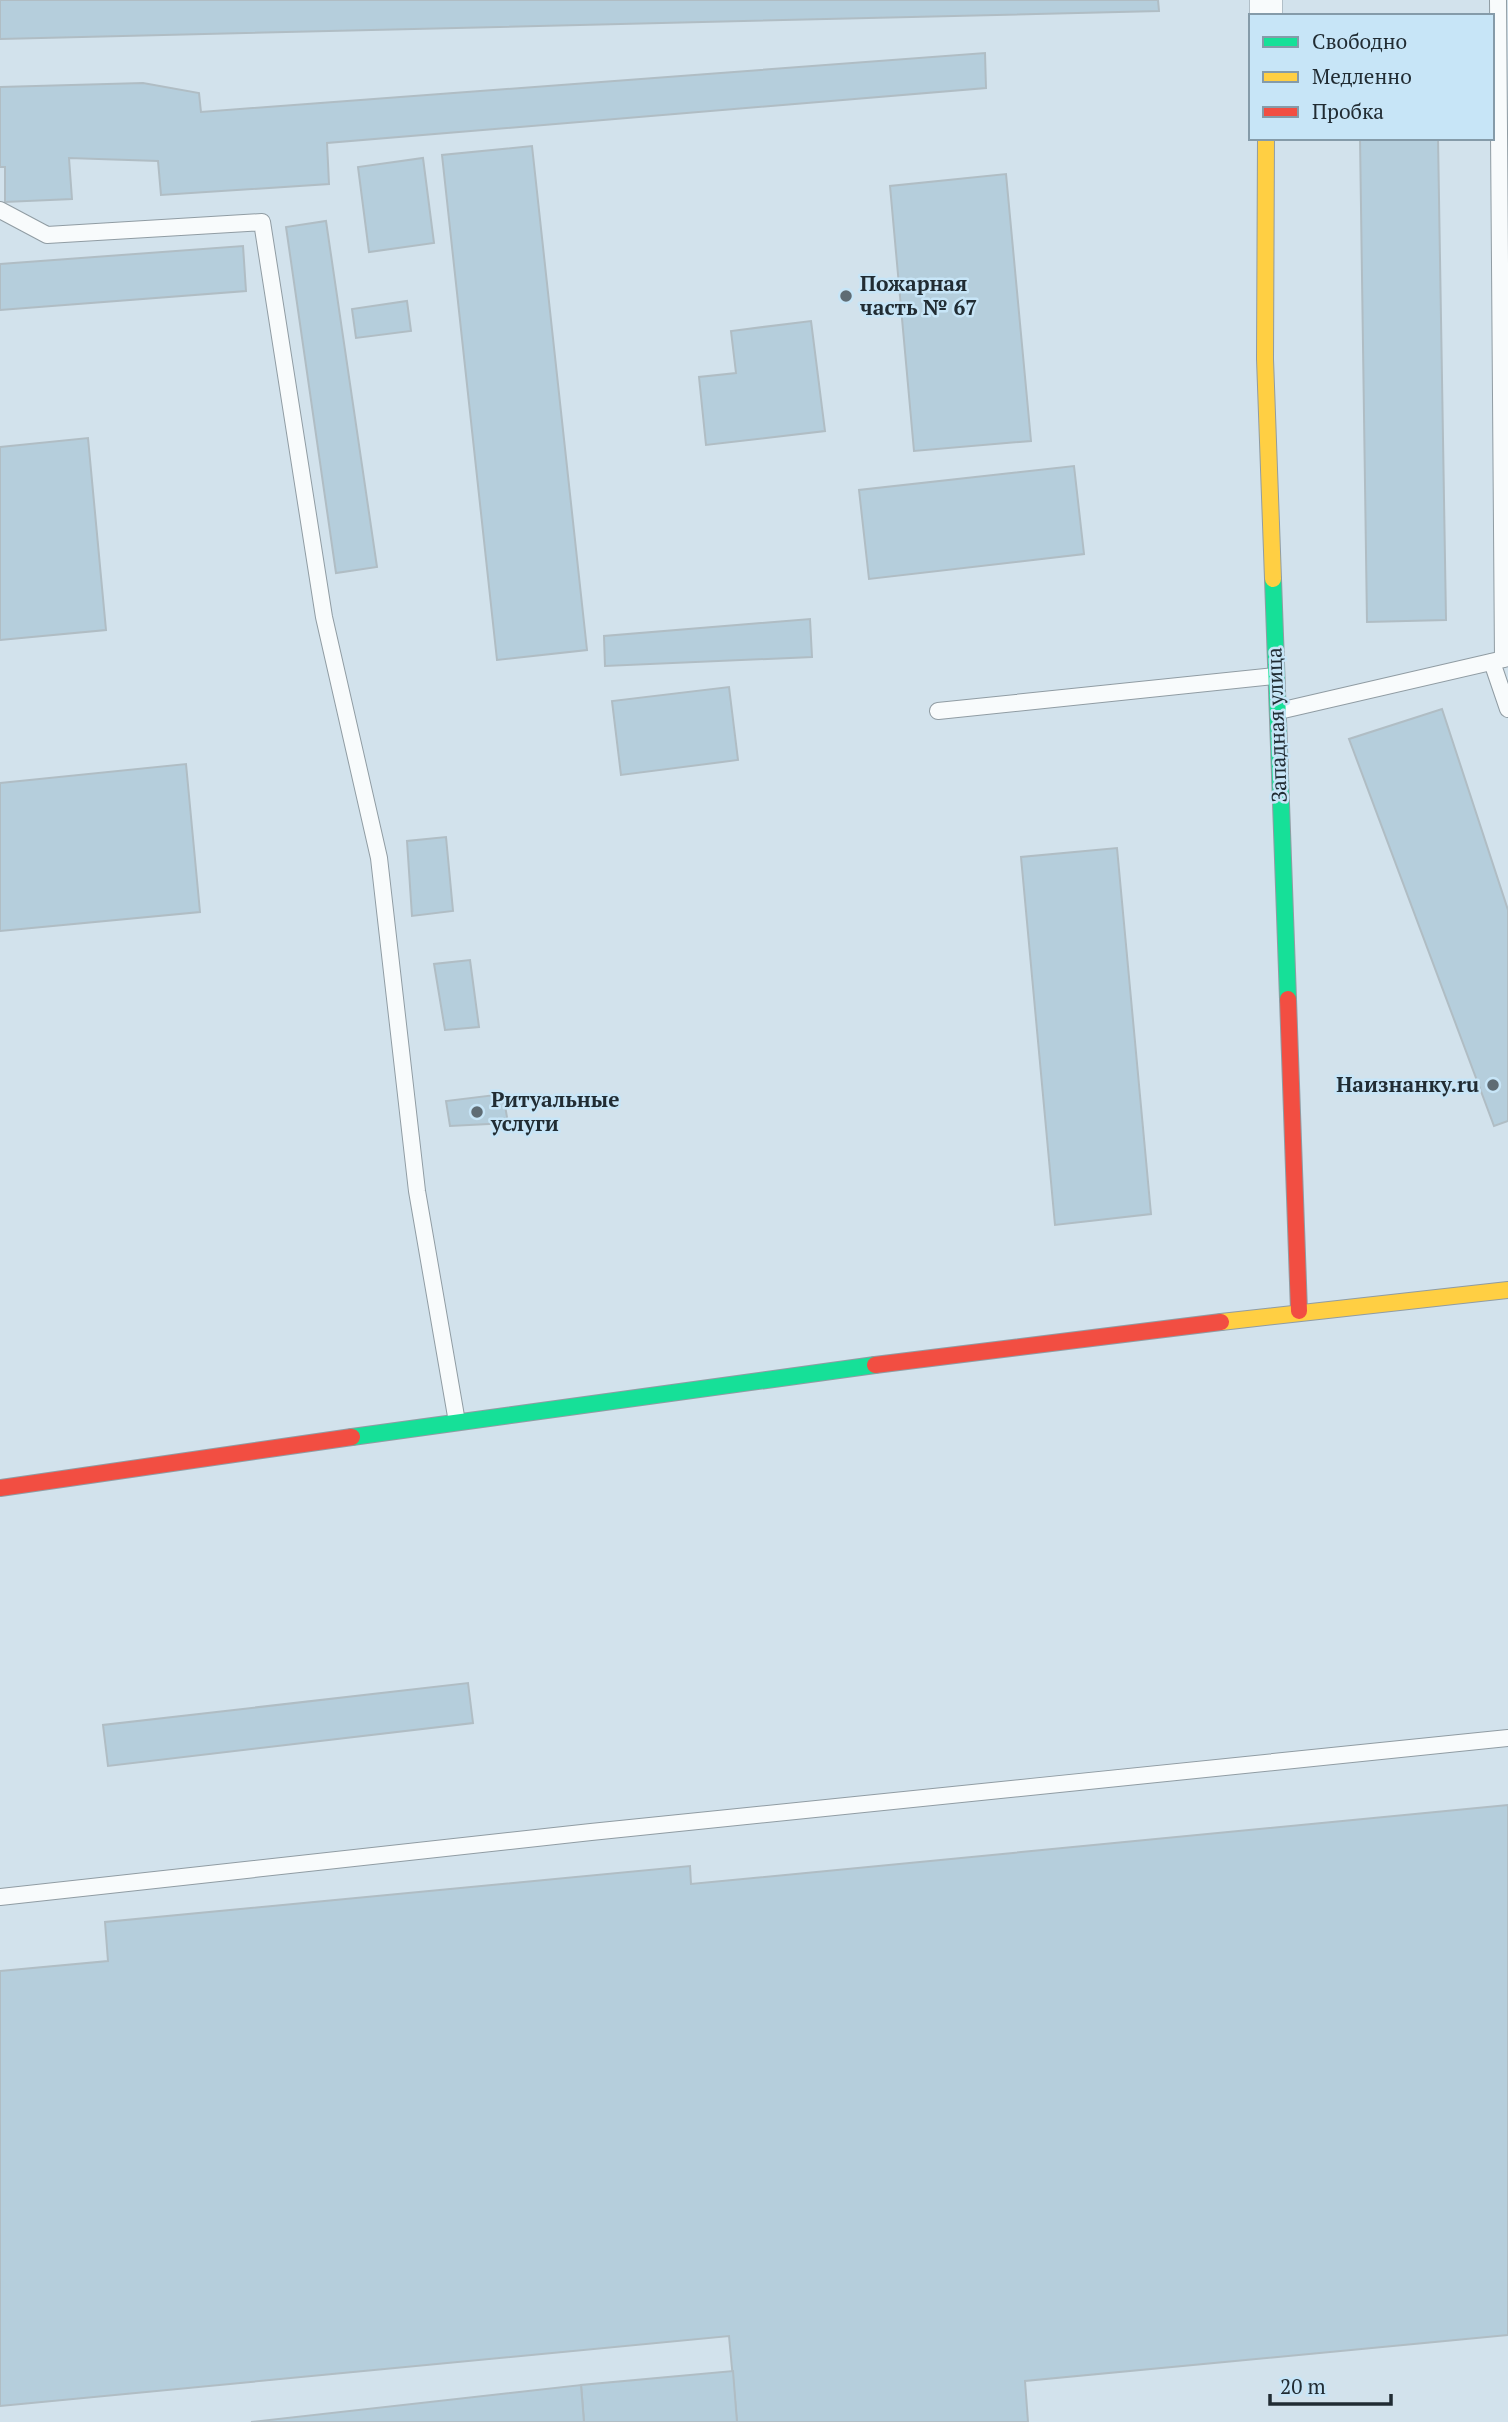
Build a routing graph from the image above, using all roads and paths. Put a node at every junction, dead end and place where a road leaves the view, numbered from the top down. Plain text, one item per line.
1 (1498, 0) edge
2 (1266, 140) edge
3 (0, 209) edge
4 (1501, 659) edge
5 (1275, 676) junction
6 (1508, 709) edge
7 (938, 711) dead end
8 (1276, 711) junction
9 (1508, 1290) edge
10 (1299, 1311) junction
11 (457, 1422) junction
12 (0, 1488) edge
13 (1508, 1738) edge
14 (0, 1897) edge

1 - 4 lane
2 - 5 main road, Западная улица
3 - 11 lane
4 - 6 lane
4 - 8 lane
5 - 7 lane
5 - 8 main road, Западная улица
8 - 10 main road, Западная улица
9 - 10 main road
10 - 11 main road
11 - 12 main road
13 - 14 lane

